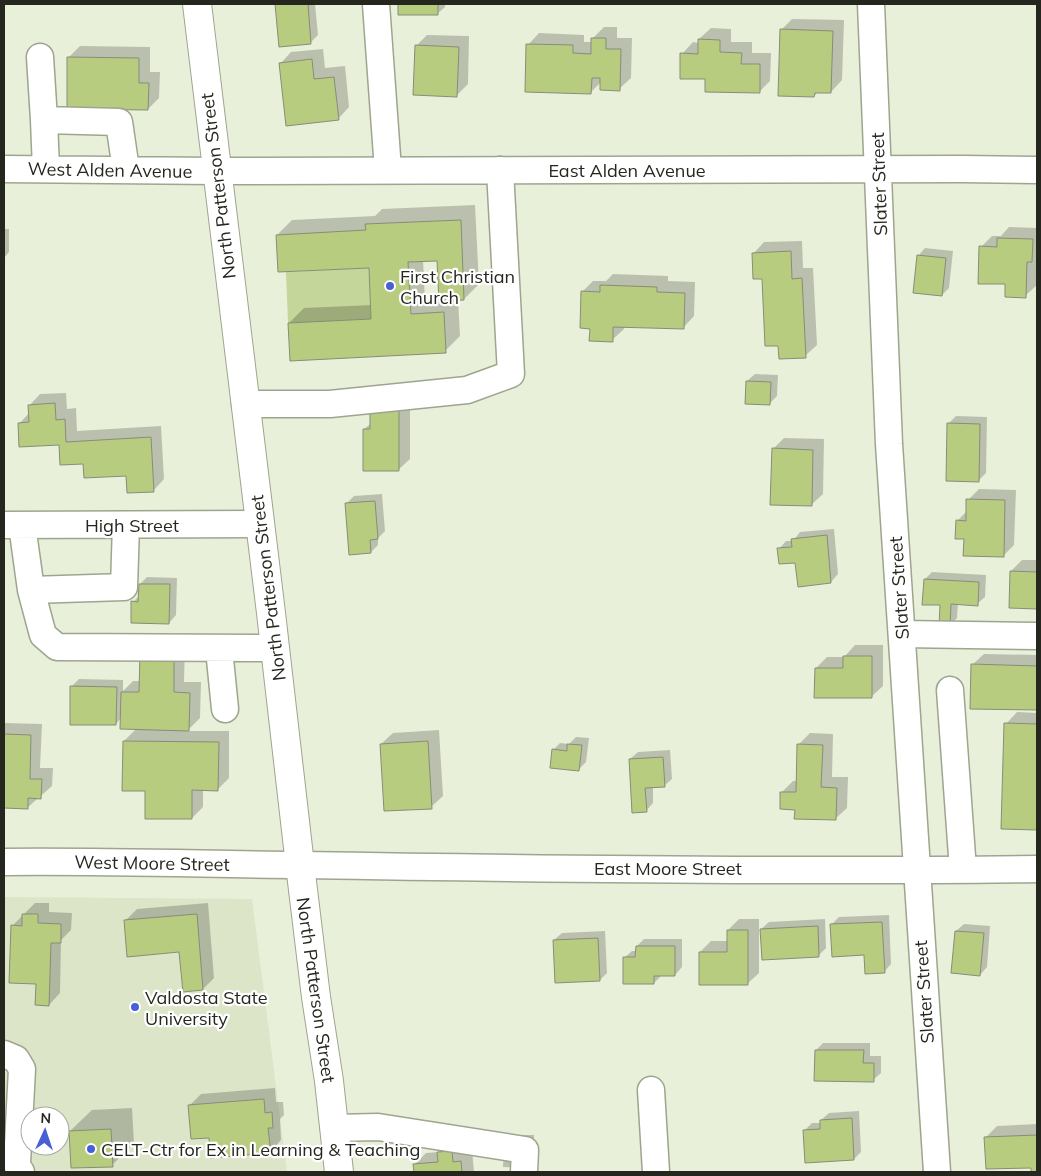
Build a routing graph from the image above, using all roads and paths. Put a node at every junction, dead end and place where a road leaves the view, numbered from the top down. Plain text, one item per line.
1 (197, 4) edge
2 (376, 4) edge
3 (871, 4) edge
4 (40, 57) dead end
5 (44, 120) junction
6 (4, 169) edge
7 (46, 169) junction
8 (878, 169) junction
9 (126, 170) junction
10 (388, 170) junction
11 (500, 170) junction
12 (1037, 170) edge
13 (216, 171) junction
14 (245, 404) junction
15 (260, 524) junction
16 (13, 525) edge
17 (126, 525) junction
18 (30, 590) junction
19 (902, 634) junction
20 (1037, 636) edge
21 (275, 648) junction
22 (219, 649) junction
23 (950, 690) dead end
24 (225, 709) dead end
25 (4, 862) edge
26 (300, 865) junction
27 (917, 870) junction
28 (963, 870) junction
29 (1037, 870) edge
30 (4, 1054) edge
31 (651, 1090) dead end
32 (334, 1128) junction
33 (14, 1171) edge
34 (339, 1172) edge
35 (524, 1172) edge
36 (656, 1172) edge
37 (937, 1172) edge

1 - 13 main road, North Patterson Street
2 - 10 street
3 - 8 street, Slater Street
4 - 5 street
5 - 7 street
5 - 9 street
6 - 7 street, West Alden Avenue
7 - 9 street, West Alden Avenue
8 - 11 street, East Alden Avenue
8 - 12 street, East Alden Avenue
8 - 19 street, Slater Street
9 - 13 street, West Alden Avenue
10 - 11 street, East Alden Avenue
10 - 13 street, East Alden Avenue
11 - 14 street
13 - 14 main road, North Patterson Street
14 - 15 main road, North Patterson Street
15 - 17 street, High Street
15 - 21 main road, North Patterson Street
16 - 17 street, High Street
16 - 18 street
17 - 18 street
18 - 22 street
19 - 20 street
19 - 27 street, Slater Street
21 - 22 street
21 - 26 main road, North Patterson Street
22 - 24 street
23 - 28 street
25 - 26 street, West Moore Street
26 - 27 street, East Moore Street
26 - 32 main road, North Patterson Street
27 - 28 street, East Moore Street
27 - 37 street, Slater Street
28 - 29 street, East Moore Street
30 - 33 street
31 - 36 street
32 - 34 main road, North Patterson Street
32 - 35 street

